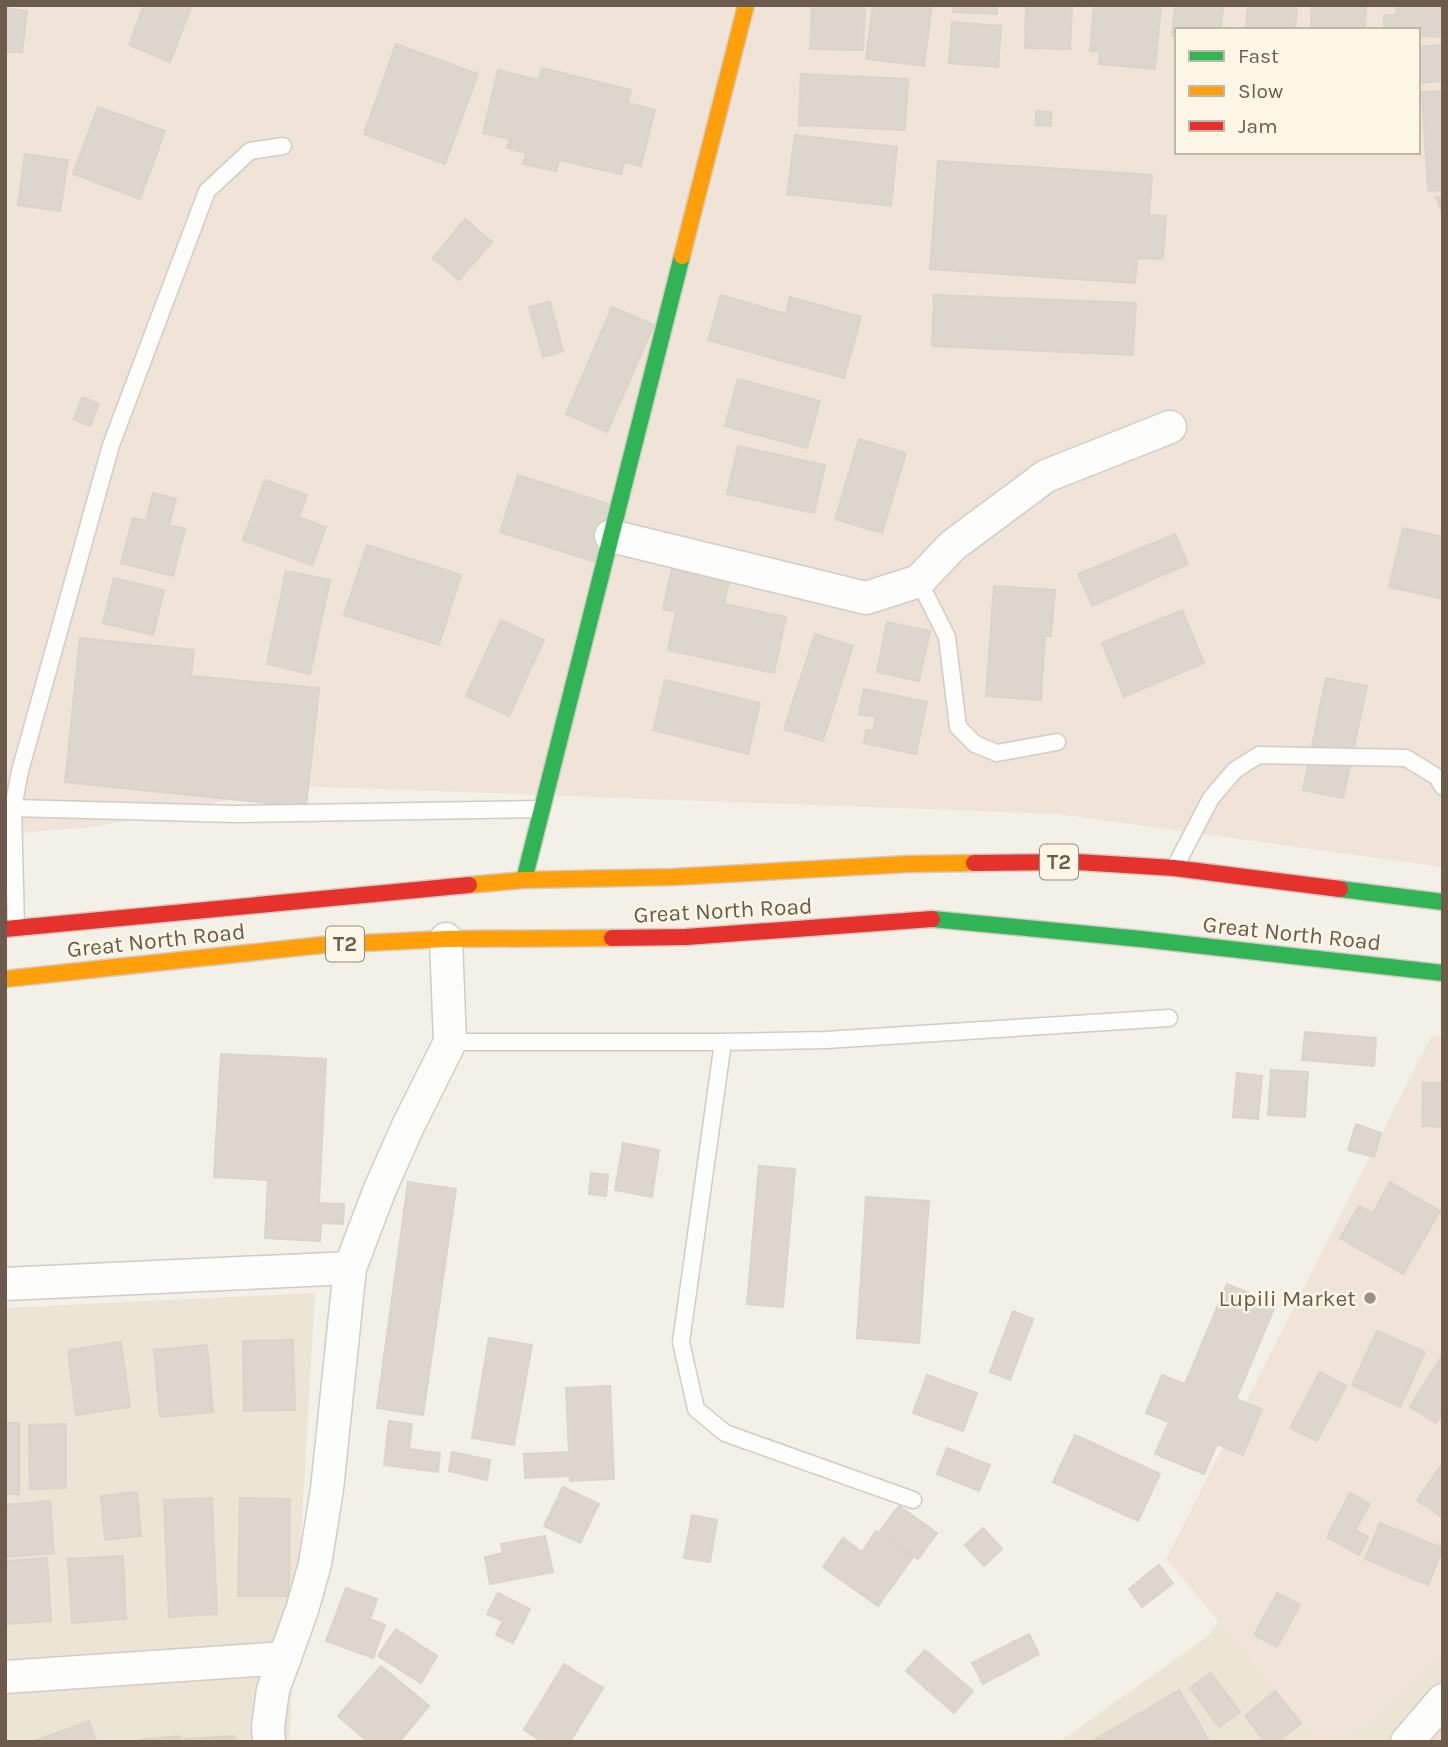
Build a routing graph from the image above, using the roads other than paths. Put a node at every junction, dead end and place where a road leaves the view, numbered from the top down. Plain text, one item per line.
1 (746, 5) edge
2 (283, 146) dead end
3 (1170, 427) dead end
4 (611, 536) junction
5 (919, 581) junction
6 (1056, 742) dead end
7 (1443, 787) edge
8 (13, 808) junction
9 (541, 810) junction
10 (1174, 868) junction
11 (524, 880) junction
12 (1443, 902) edge
13 (11, 929) edge
14 (446, 939) junction
15 (1443, 973) edge
16 (5, 979) edge
17 (1170, 1018) dead end
18 (450, 1042) junction
19 (723, 1042) junction
20 (350, 1268) junction
21 (5, 1284) edge
22 (913, 1500) dead end
23 (285, 1658) junction
24 (5, 1677) edge
25 (1443, 1700) edge
26 (268, 1742) edge
27 (1407, 1742) edge

1 - 4 main road
2 - 8 lane
3 - 5 street
4 - 5 street
4 - 9 main road
5 - 6 lane
7 - 10 lane
8 - 9 lane
8 - 13 lane
9 - 11 main road
10 - 11 main road, Great North Road / T2
10 - 12 main road, Great North Road / T2
11 - 13 main road, Great North Road / T2
14 - 15 main road, Great North Road / T2
14 - 16 main road, Great North Road / T2
14 - 18 street
17 - 19 lane
18 - 19 lane
18 - 20 street
19 - 22 lane
20 - 21 street
20 - 23 street
23 - 24 street
23 - 26 street
25 - 27 street

